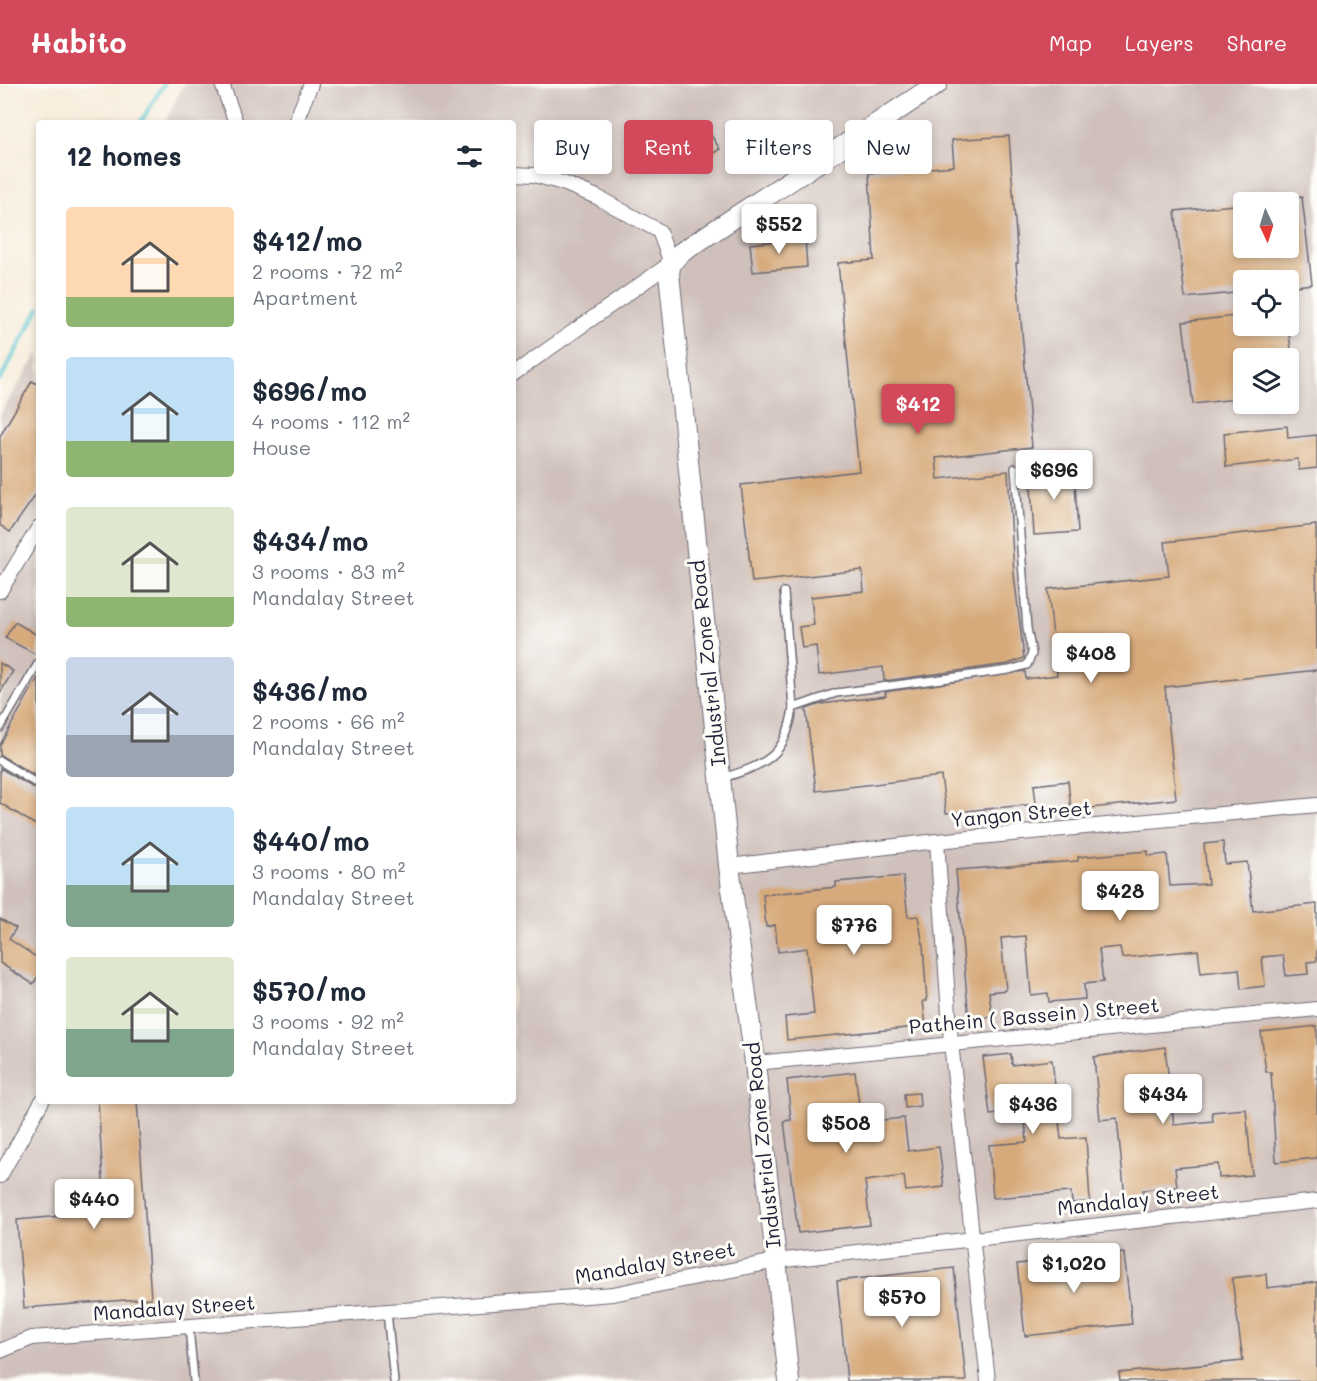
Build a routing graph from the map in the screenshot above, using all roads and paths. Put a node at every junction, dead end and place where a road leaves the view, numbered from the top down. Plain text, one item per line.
1 (222, 84) edge
2 (311, 84) edge
3 (937, 84) edge
4 (235, 120) edge
5 (296, 120) edge
6 (516, 174) edge
7 (671, 263) junction
8 (516, 372) edge
9 (1015, 468) dead end
10 (36, 532) edge
11 (0, 591) edge
12 (784, 592) dead end
13 (36, 667) edge
14 (793, 708) junction
15 (0, 728) edge
16 (0, 760) edge
17 (720, 779) junction
18 (36, 783) edge
19 (1317, 806) edge
20 (937, 842) junction
21 (729, 866) junction
22 (1317, 1009) edge
23 (951, 1042) junction
24 (755, 1063) junction
25 (40, 1104) edge
26 (0, 1176) edge
27 (1317, 1200) edge
28 (973, 1238) junction
29 (776, 1261) junction
30 (387, 1312) junction
31 (189, 1327) junction
32 (0, 1351) edge
33 (194, 1381) edge
34 (394, 1381) edge
35 (789, 1381) edge
36 (988, 1381) edge

1 - 4 street
2 - 5 street
3 - 7 street
6 - 7 street
7 - 8 street
7 - 17 street, Industrial Zone Road
9 - 14 lane
10 - 11 street
12 - 14 lane
13 - 15 lane
14 - 17 lane
16 - 18 lane
17 - 21 street, Industrial Zone Road
19 - 20 street, Yangon Street
20 - 21 street, Yangon Street
20 - 23 street
21 - 24 street, Industrial Zone Road
22 - 23 street, Pathein ( Bassein ) Street
23 - 24 street, Pathein ( Bassein ) Street
23 - 28 street
24 - 29 street, Industrial Zone Road
25 - 26 street
27 - 28 street, Mandalay Street
28 - 29 street, Mandalay Street
28 - 36 street
29 - 30 street, Mandalay Street
29 - 35 street, Industrial Zone Road
30 - 31 street, Mandalay Street
30 - 34 lane
31 - 32 street, Mandalay Street
31 - 33 lane

